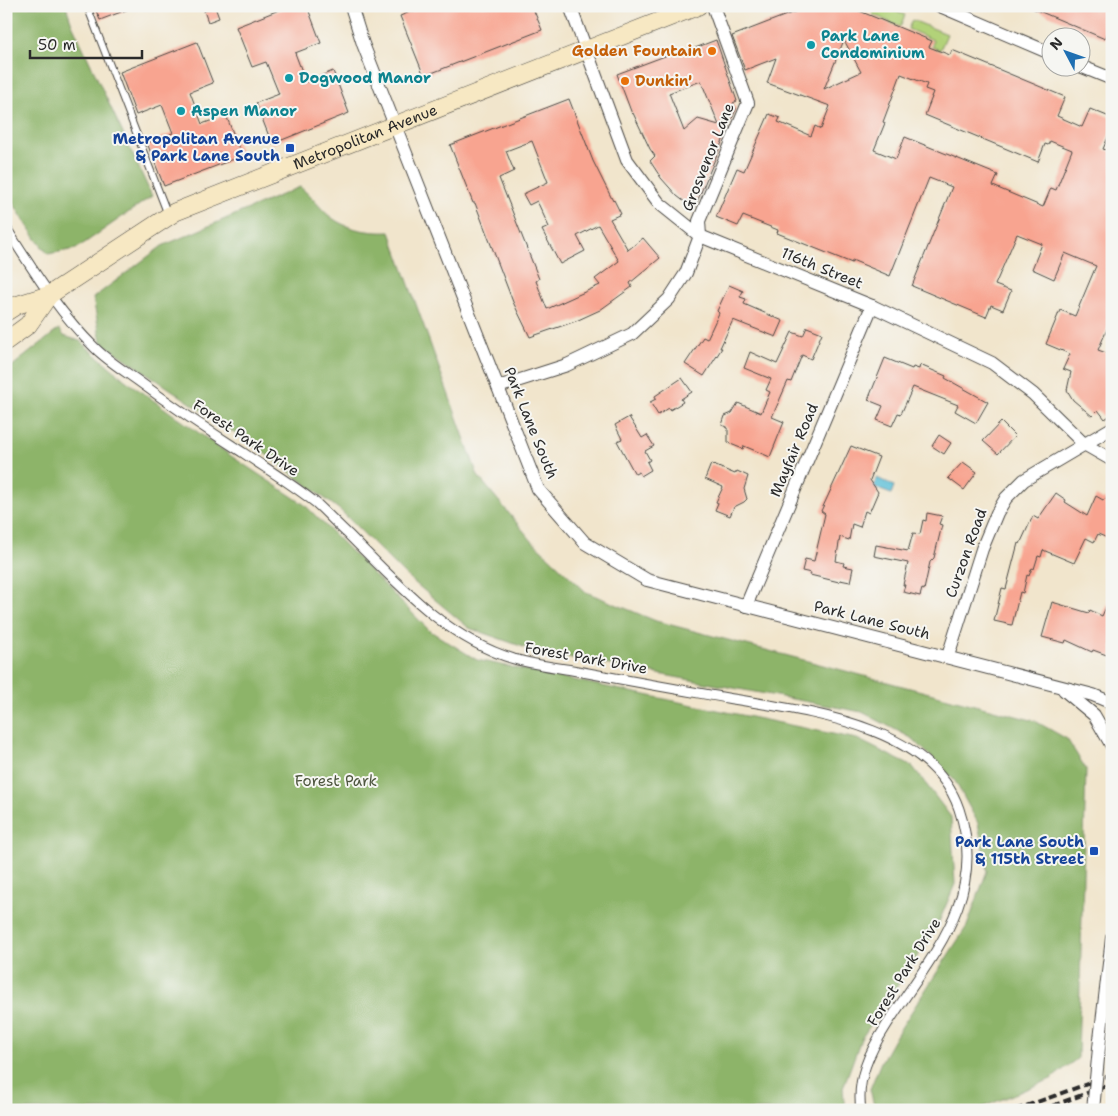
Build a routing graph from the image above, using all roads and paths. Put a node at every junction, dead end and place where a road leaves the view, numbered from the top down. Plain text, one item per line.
1 (87, 6) edge
2 (351, 6) edge
3 (570, 6) edge
4 (698, 6) edge
5 (713, 6) edge
6 (940, 6) edge
7 (1040, 49) edge
8 (587, 50) junction
9 (1090, 70) edge
10 (1112, 79) edge
11 (396, 125) junction
12 (169, 216) junction
13 (6, 228) edge
14 (700, 236) junction
15 (49, 294) junction
16 (872, 306) junction
17 (6, 312) edge
18 (6, 341) edge
19 (498, 387) junction
20 (1112, 428) edge
21 (1084, 444) junction
22 (1112, 460) edge
23 (746, 606) junction
24 (948, 656) junction
25 (1060, 687) junction
26 (1112, 703) edge
27 (1112, 746) edge
28 (1112, 938) edge
29 (861, 1110) edge
30 (1093, 1110) edge

1 - 12 lane
2 - 11 street, Park Lane South
3 - 8 street, 116th Street
4 - 8 main road, Metropolitan Avenue
5 - 14 street, Grosvenor Lane
6 - 7 street
8 - 11 main road, Metropolitan Avenue
8 - 14 street, 116th Street
9 - 10 street
11 - 12 main road, Metropolitan Avenue
11 - 19 street, Park Lane South
12 - 15 main road, Metropolitan Avenue
13 - 15 street, Forest Park Drive
14 - 16 street, 116th Street
14 - 19 street, Grosvenor Lane
15 - 17 main road, Metropolitan Avenue
15 - 18 main road, Metropolitan Avenue
15 - 29 street, Forest Park Drive
16 - 21 street, 116th Street
16 - 23 street, Mayfair Road
19 - 23 street, Park Lane South
20 - 21 street, Curzon Road
21 - 22 street, 116th Street
21 - 24 street, Curzon Road
23 - 24 street, Park Lane South
24 - 25 street, Park Lane South
25 - 26 street, Park Lane South
25 - 27 street, Park Lane South
28 - 30 street, bridge

